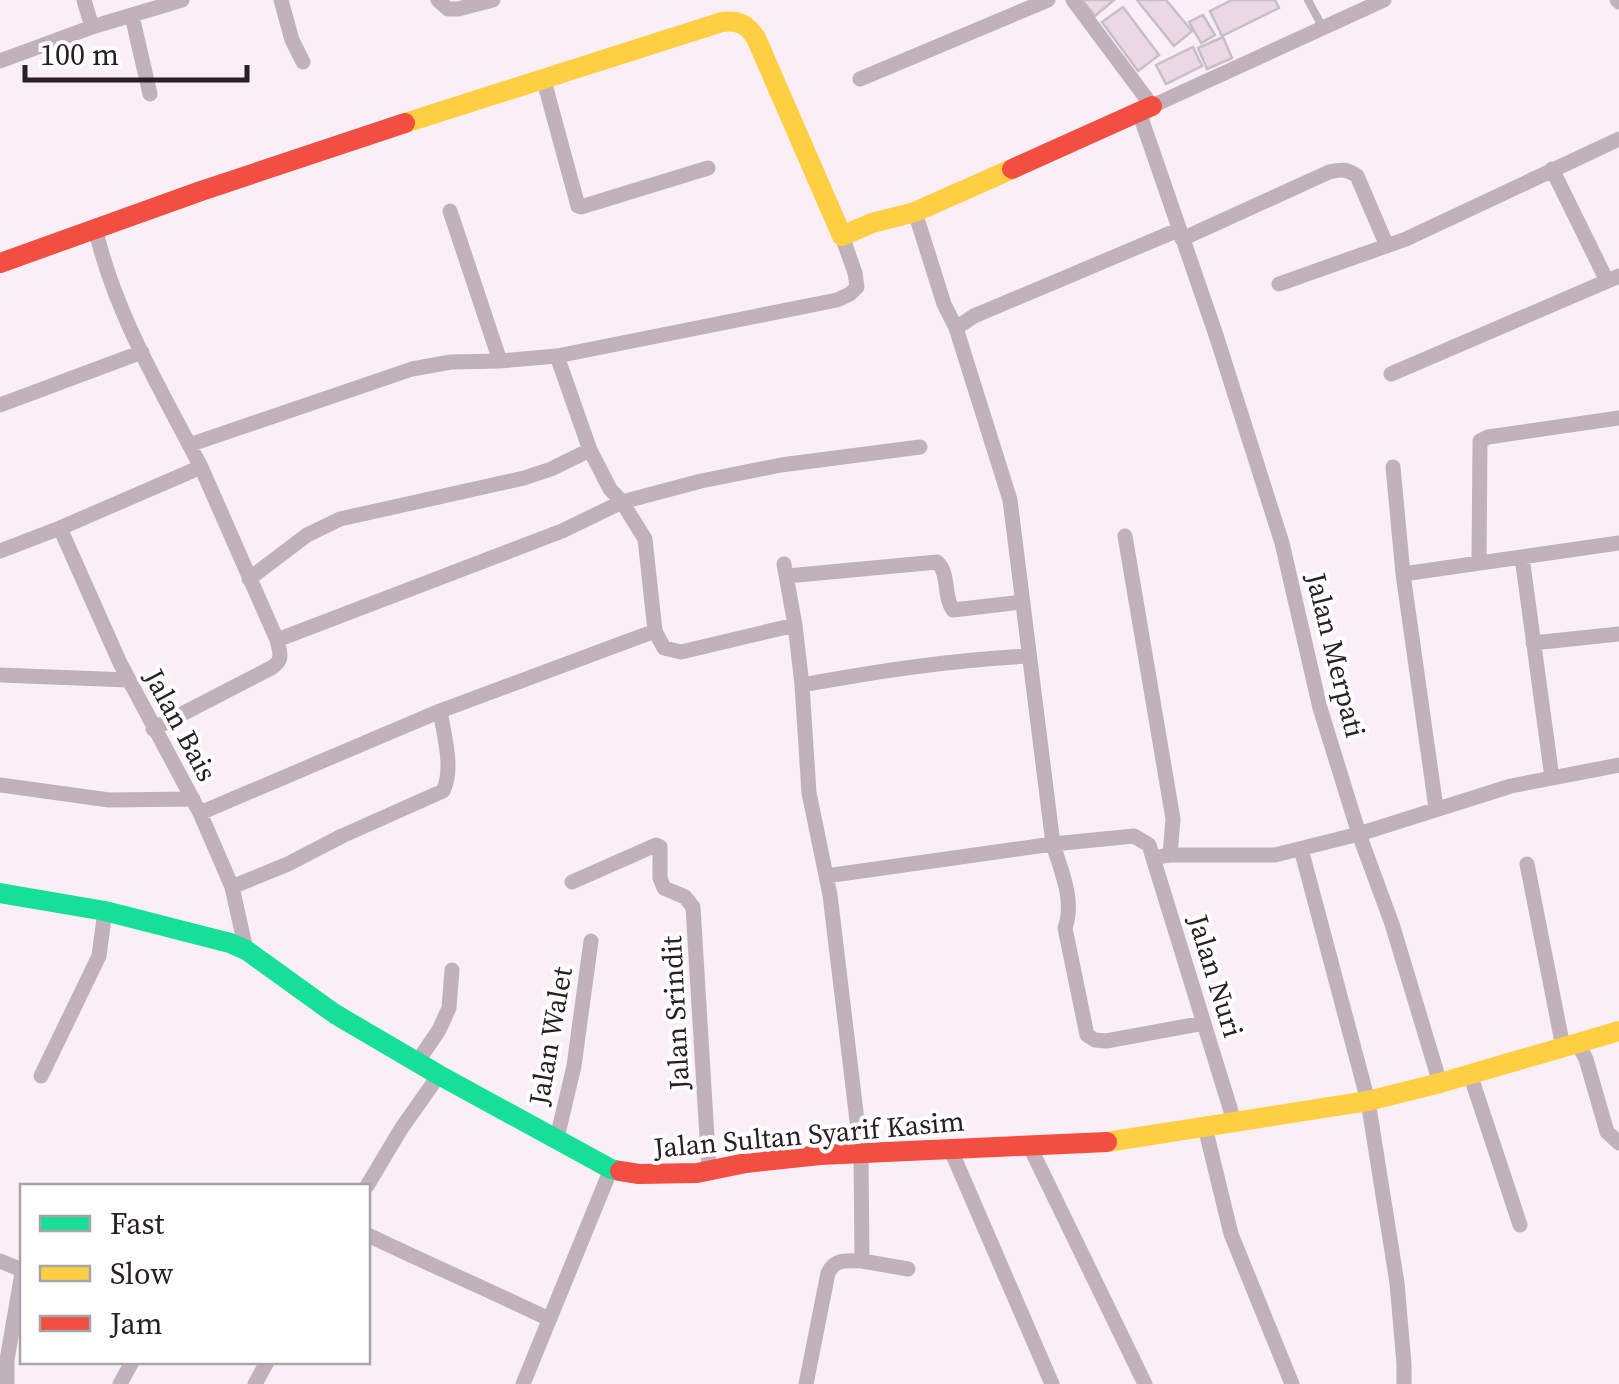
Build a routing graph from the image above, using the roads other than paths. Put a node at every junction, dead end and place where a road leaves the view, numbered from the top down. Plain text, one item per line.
1 (84, 0) edge
2 (182, 0) edge
3 (281, 0) edge
4 (438, 0) edge
5 (492, 0) edge
6 (1048, 0) edge
7 (1073, 0) edge
8 (1308, 0) edge
9 (1384, 0) edge
10 (132, 16) junction
11 (92, 27) junction
12 (1323, 28) junction
13 (0, 61) edge
14 (303, 62) dead end
15 (860, 80) dead end
16 (544, 81) junction
17 (150, 94) dead end
18 (1146, 109) junction
19 (1619, 139) edge
20 (708, 168) dead end
21 (1552, 168) junction
22 (450, 211) dead end
23 (915, 212) junction
24 (95, 227) junction
25 (1180, 235) junction
26 (842, 236) junction
27 (1386, 246) junction
28 (0, 263) edge
29 (1613, 279) edge
30 (1279, 284) dead end
31 (956, 328) junction
32 (142, 352) junction
33 (557, 356) junction
34 (500, 362) junction
35 (1391, 374) dead end
36 (0, 406) edge
37 (1619, 418) edge
38 (190, 445) junction
39 (920, 448) dead end
40 (590, 450) junction
41 (1393, 467) dead end
42 (201, 468) junction
43 (622, 502) junction
44 (60, 528) junction
45 (1125, 536) dead end
46 (1619, 543) edge
47 (0, 550) edge
48 (1522, 557) junction
49 (1479, 562) junction
50 (1403, 574) junction
51 (248, 579) junction
52 (1023, 602) junction
53 (796, 626) junction
54 (656, 631) junction
55 (1619, 634) edge
56 (277, 640) junction
57 (1533, 643) junction
58 (1029, 656) junction
59 (0, 674) edge
60 (128, 680) junction
61 (802, 685) junction
62 (440, 711) junction
63 (153, 729) junction
64 (1619, 765) edge
65 (1552, 778) junction
66 (0, 785) edge
67 (196, 806) junction
68 (1436, 808) junction
69 (1359, 834) junction
70 (1053, 844) junction
71 (1301, 850) junction
72 (1158, 852) junction
73 (1527, 864) dead end
74 (826, 876) junction
75 (572, 882) dead end
76 (232, 887) junction
77 (0, 893) edge
78 (106, 911) junction
79 (591, 941) dead end
80 (246, 950) junction
81 (452, 970) dead end
82 (1204, 1022) junction
83 (1619, 1031) edge
84 (1570, 1045) junction
85 (418, 1061) junction
86 (1470, 1074) junction
87 (439, 1075) junction
88 (41, 1076) dead end
89 (1440, 1083) junction
90 (1368, 1101) junction
91 (1234, 1122) junction
92 (1204, 1127) junction
93 (557, 1138) junction
94 (1619, 1144) edge
95 (1030, 1146) junction
96 (950, 1148) junction
97 (860, 1154) junction
98 (610, 1169) junction
99 (709, 1170) junction
100 (368, 1184) edge
101 (1520, 1225) dead end
102 (370, 1236) edge
103 (862, 1262) junction
104 (908, 1269) dead end
105 (20, 1282) edge
106 (549, 1320) junction
107 (4, 1359) edge
108 (7, 1384) edge
109 (523, 1384) edge
110 (806, 1384) edge
111 (1052, 1384) edge
112 (1145, 1384) edge
113 (1292, 1384) edge
114 (1404, 1384) edge

1 - 11 street
2 - 10 street
3 - 14 street
4 - 5 street
6 - 15 street
7 - 18 street, Jalan Merpati
8 - 12 lane
9 - 12 street
10 - 11 street
10 - 17 street
11 - 13 street
12 - 18 street
16 - 20 street
16 - 24 street
16 - 26 street
18 - 23 street
18 - 25 street, Jalan Merpati
19 - 21 street
21 - 27 street
21 - 29 street
22 - 34 street
23 - 26 street
23 - 31 street
24 - 28 street
24 - 32 street
25 - 27 street
25 - 31 street
25 - 69 street, Jalan Merpati
26 - 33 street
27 - 30 street
29 - 35 street
31 - 52 street
32 - 36 street
32 - 38 street
33 - 34 street
33 - 40 street
34 - 38 street
37 - 49 street
38 - 42 street
39 - 43 street
40 - 43 street
40 - 51 street
41 - 50 street
42 - 44 street
42 - 51 street
43 - 54 street
43 - 56 street
44 - 47 street
44 - 60 street, Jalan Bais
45 - 72 street, Jalan Nuri
46 - 48 street
48 - 49 street
48 - 57 street
49 - 50 street
50 - 68 street
51 - 56 street
52 - 53 street
52 - 58 street
53 - 54 street
53 - 61 street
54 - 62 street
55 - 57 street
56 - 63 street
57 - 65 street
58 - 61 street
58 - 70 street
59 - 60 street
60 - 63 street, Jalan Bais
61 - 74 street
62 - 67 street
62 - 76 street
63 - 67 street, Jalan Bais
64 - 65 street
65 - 68 street
66 - 67 street
67 - 76 street, Jalan Bais
68 - 69 street
69 - 71 street
69 - 89 street, Jalan Merpati
70 - 72 street
70 - 74 street
70 - 82 street
71 - 72 street
71 - 90 street
72 - 82 street, Jalan Nuri
73 - 84 street
74 - 97 street
75 - 99 street, Jalan Srindit
76 - 80 street, Jalan Bais
77 - 78 street, Jalan Sultan Syarif Kasim
78 - 80 street, Jalan Sultan Syarif Kasim
78 - 88 street
79 - 93 street, Jalan Walet
80 - 85 street, Jalan Sultan Syarif Kasim
81 - 85 street
82 - 91 street, Jalan Nuri
83 - 84 street, Jalan Sultan Syarif Kasim
84 - 86 street, Jalan Sultan Syarif Kasim
84 - 94 street
85 - 87 street, Jalan Sultan Syarif Kasim
86 - 89 street, Jalan Sultan Syarif Kasim
86 - 101 street
87 - 93 street, Jalan Sultan Syarif Kasim
87 - 100 street
89 - 90 street, Jalan Sultan Syarif Kasim
90 - 91 street, Jalan Sultan Syarif Kasim
90 - 114 street
91 - 92 street, Jalan Sultan Syarif Kasim
92 - 95 street, Jalan Sultan Syarif Kasim
92 - 113 street
93 - 98 street, Jalan Sultan Syarif Kasim
95 - 96 street, Jalan Sultan Syarif Kasim
95 - 112 street
96 - 97 street, Jalan Sultan Syarif Kasim
96 - 111 street
97 - 99 street, Jalan Sultan Syarif Kasim
97 - 103 street
98 - 99 street, Jalan Sultan Syarif Kasim
98 - 106 street
102 - 106 street
103 - 104 street
103 - 110 street
105 - 107 street
106 - 109 street
107 - 108 street

